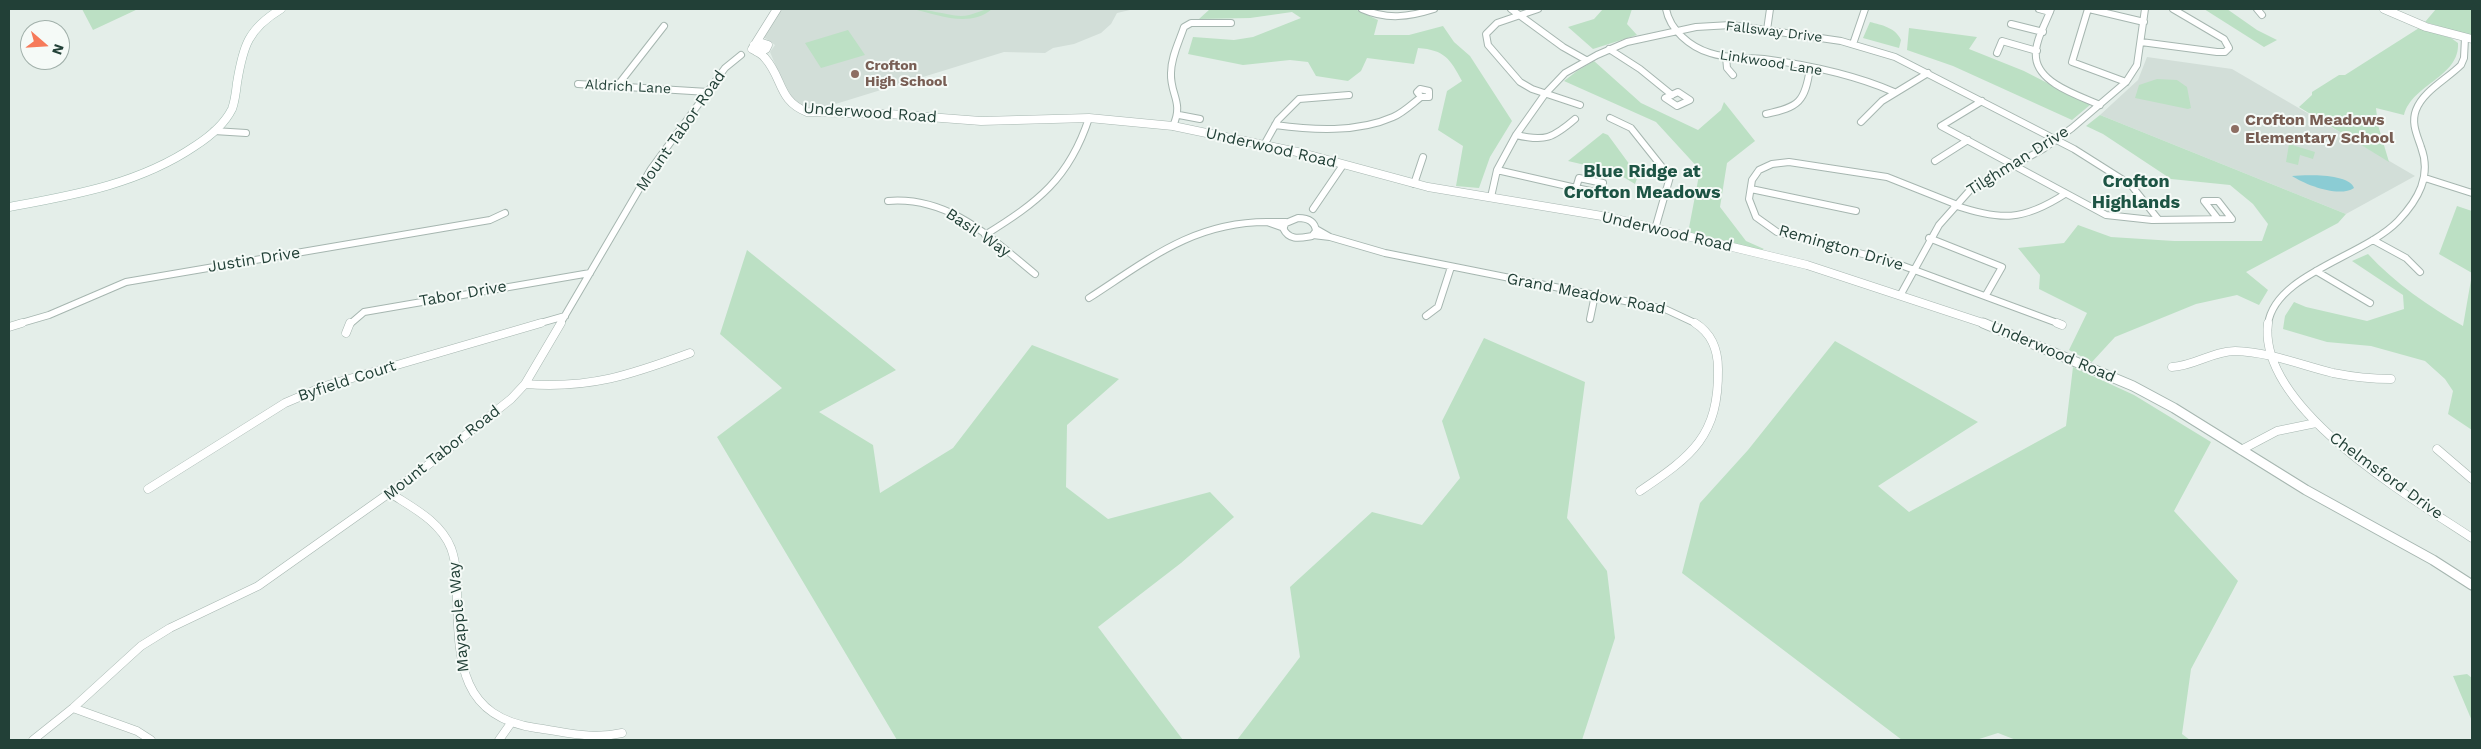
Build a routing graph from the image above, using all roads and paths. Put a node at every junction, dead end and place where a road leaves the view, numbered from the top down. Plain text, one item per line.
1 (281, 9) edge
2 (777, 9) edge
3 (1362, 9) edge
4 (1434, 9) edge
5 (1511, 9) edge
6 (1538, 9) edge
7 (1666, 9) edge
8 (1770, 9) edge
9 (1864, 9) edge
10 (2039, 9) edge
11 (2088, 9) edge
12 (2145, 9) edge
13 (2173, 9) edge
14 (2257, 9) edge
15 (2384, 9) edge
16 (2051, 10) edge
17 (1519, 15) junction
18 (2262, 15) dead end
19 (2144, 22) junction
20 (1231, 23) dead end
21 (2011, 24) dead end
22 (664, 26) dead end
23 (1767, 30) junction
24 (1677, 31) junction
25 (2043, 32) junction
26 (759, 35) junction
27 (2469, 39) edge
28 (2141, 42) junction
29 (1853, 44) junction
30 (755, 49) junction
31 (1609, 49) junction
32 (765, 50) junction
33 (2037, 51) junction
34 (1997, 53) dead end
35 (1726, 57) junction
36 (1586, 60) junction
37 (1810, 68) junction
38 (1928, 73) junction
39 (1733, 75) dead end
40 (2126, 82) junction
41 (578, 84) dead end
42 (618, 85) junction
43 (708, 92) junction
44 (1894, 92) junction
45 (1545, 94) junction
46 (1349, 95) dead end
47 (1672, 95) dead end
48 (1421, 97) dead end
49 (1982, 101) junction
50 (1580, 105) dead end
51 (2100, 105) junction
52 (1766, 114) dead end
53 (1179, 115) junction
54 (1089, 118) junction
55 (1200, 118) dead end
56 (1610, 118) dead end
57 (1575, 119) dead end
58 (1861, 122) dead end
59 (1275, 125) junction
60 (1173, 126) junction
61 (214, 131) junction
62 (246, 133) dead end
63 (1516, 135) junction
64 (2056, 139) junction
65 (1968, 140) junction
66 (1264, 145) junction
67 (1423, 157) dead end
68 (1935, 161) dead end
69 (1343, 165) junction
70 (2013, 165) junction
71 (1497, 170) junction
72 (2425, 178) junction
73 (1414, 184) junction
74 (1576, 188) dead end
75 (1751, 189) junction
76 (2472, 193) edge
77 (2065, 194) junction
78 (1491, 197) junction
79 (888, 201) dead end
80 (1955, 204) junction
81 (9, 207) edge
82 (1313, 209) junction
83 (1856, 211) dead end
84 (505, 214) dead end
85 (1302, 218) junction
86 (2158, 219) junction
87 (2218, 219) dead end
88 (1310, 220) junction
89 (1285, 225) junction
90 (1656, 229) junction
91 (1315, 232) junction
92 (985, 235) junction
93 (1929, 238) junction
94 (2374, 240) junction
95 (1451, 267) junction
96 (1914, 270) junction
97 (2316, 271) junction
98 (2420, 272) dead end
99 (590, 273) junction
100 (1035, 274) dead end
101 (1901, 294) junction
102 (1595, 295) junction
103 (1986, 296) junction
104 (1089, 298) dead end
105 (2370, 304) dead end
106 (565, 316) junction
107 (1426, 316) dead end
108 (1590, 319) dead end
109 (2062, 325) dead end
110 (9, 327) edge
111 (346, 333) dead end
112 (690, 353) dead end
113 (2272, 358) junction
114 (2172, 367) dead end
115 (2391, 378) dead end
116 (525, 384) junction
117 (2316, 423) junction
118 (2437, 449) dead end
119 (2241, 450) junction
120 (2472, 479) edge
121 (148, 489) dead end
122 (1640, 491) dead end
123 (390, 494) junction
124 (2472, 538) edge
125 (2472, 585) edge
126 (73, 708) junction
127 (511, 723) junction
128 (622, 733) dead end
129 (33, 740) edge
130 (151, 740) edge
131 (499, 740) edge

1 - 61 main road
2 - 26 street
3 - 4 street
5 - 17 street
6 - 17 street
7 - 24 street, Linkwood Lane
8 - 23 street
9 - 29 street
10 - 16 street
11 - 19 street
11 - 40 street
12 - 19 street, Tilghman Drive
13 - 28 street
14 - 18 street
15 - 27 street
16 - 25 street
17 - 36 street
17 - 45 street
19 - 28 street, Tilghman Drive
20 - 53 street
21 - 25 street
22 - 42 street
23 - 24 street, Fallsway Drive
23 - 29 street, Fallsway Drive
24 - 31 street, Fallsway Drive
24 - 35 street, Linkwood Lane
25 - 33 street
26 - 30 street
26 - 32 street, Underwood Road
27 - 72 street
28 - 40 street, Tilghman Drive
29 - 38 street, Fallsway Drive
30 - 32 street, Underwood Road
30 - 32 street
30 - 43 street, Mount Tabor Road
31 - 36 street, Fallsway Drive
31 - 47 street
32 - 54 street, Underwood Road
33 - 34 street
33 - 51 street
35 - 37 street, Linkwood Lane
35 - 39 street
36 - 45 street, Fallsway Drive
37 - 44 street, Linkwood Lane
37 - 52 street
38 - 44 street
38 - 49 street, Fallsway Drive
40 - 51 street, Tilghman Drive
41 - 42 street, Aldrich Lane
42 - 43 street, Aldrich Lane
43 - 99 street, Mount Tabor Road
44 - 58 street
45 - 50 street
45 - 63 street, Fallsway Drive
46 - 59 street
48 - 59 street
49 - 64 street, Fallsway Drive
49 - 65 street
51 - 64 street, Tilghman Drive
53 - 55 street
53 - 60 street
54 - 60 street, Underwood Road
54 - 92 street
56 - 90 street
57 - 63 street
59 - 66 street
60 - 66 street, Underwood Road
61 - 62 street
61 - 81 main road
63 - 71 street, Fallsway Drive
64 - 70 street, Tilghman Drive
64 - 86 street, Fallsway Drive
65 - 68 street
65 - 70 street
66 - 69 street, Underwood Road
67 - 73 street
69 - 73 street, Underwood Road
69 - 82 street
70 - 77 street
70 - 80 street, Tilghman Drive
71 - 74 street
71 - 78 street, Fallsway Drive
72 - 76 street
72 - 94 street, Chelmsford Drive
73 - 78 street, Underwood Road
75 - 80 street
75 - 83 street
75 - 96 street, Remington Drive
77 - 80 street
77 - 86 street
78 - 90 street, Underwood Road
79 - 92 street, Basil Way
80 - 93 street, Tilghman Drive
82 - 85 street
82 - 88 street
84 - 110 street, Justin Drive
85 - 88 street
85 - 89 street
86 - 87 street
88 - 91 street
89 - 91 street
89 - 104 street
90 - 101 street, Underwood Road
91 - 95 street, Grand Meadow Road
92 - 100 street, Basil Way
93 - 96 street, Tilghman Drive
93 - 103 street
94 - 97 street, Chelmsford Drive
94 - 98 street
95 - 102 street, Grand Meadow Road
95 - 107 street
96 - 101 street, Tilghman Drive
96 - 103 street, Remington Drive
97 - 105 street
97 - 113 street, Chelmsford Drive
99 - 106 street, Mount Tabor Road
99 - 111 street, Tabor Drive
101 - 119 street, Underwood Road
102 - 108 street
102 - 122 street, Grand Meadow Road
103 - 109 street, Remington Drive
106 - 116 street, Mount Tabor Road
106 - 121 street, Byfield Court
112 - 116 street
113 - 114 street
113 - 115 street
113 - 117 street, Chelmsford Drive
116 - 123 street, Mount Tabor Road
117 - 119 street
117 - 124 street, Chelmsford Drive
118 - 120 street
119 - 125 street, Underwood Road
123 - 126 street, Mount Tabor Road
123 - 127 street, Mayapple Way
126 - 129 street, Mount Tabor Road
126 - 130 street
127 - 128 street, Mayapple Way
127 - 131 street

